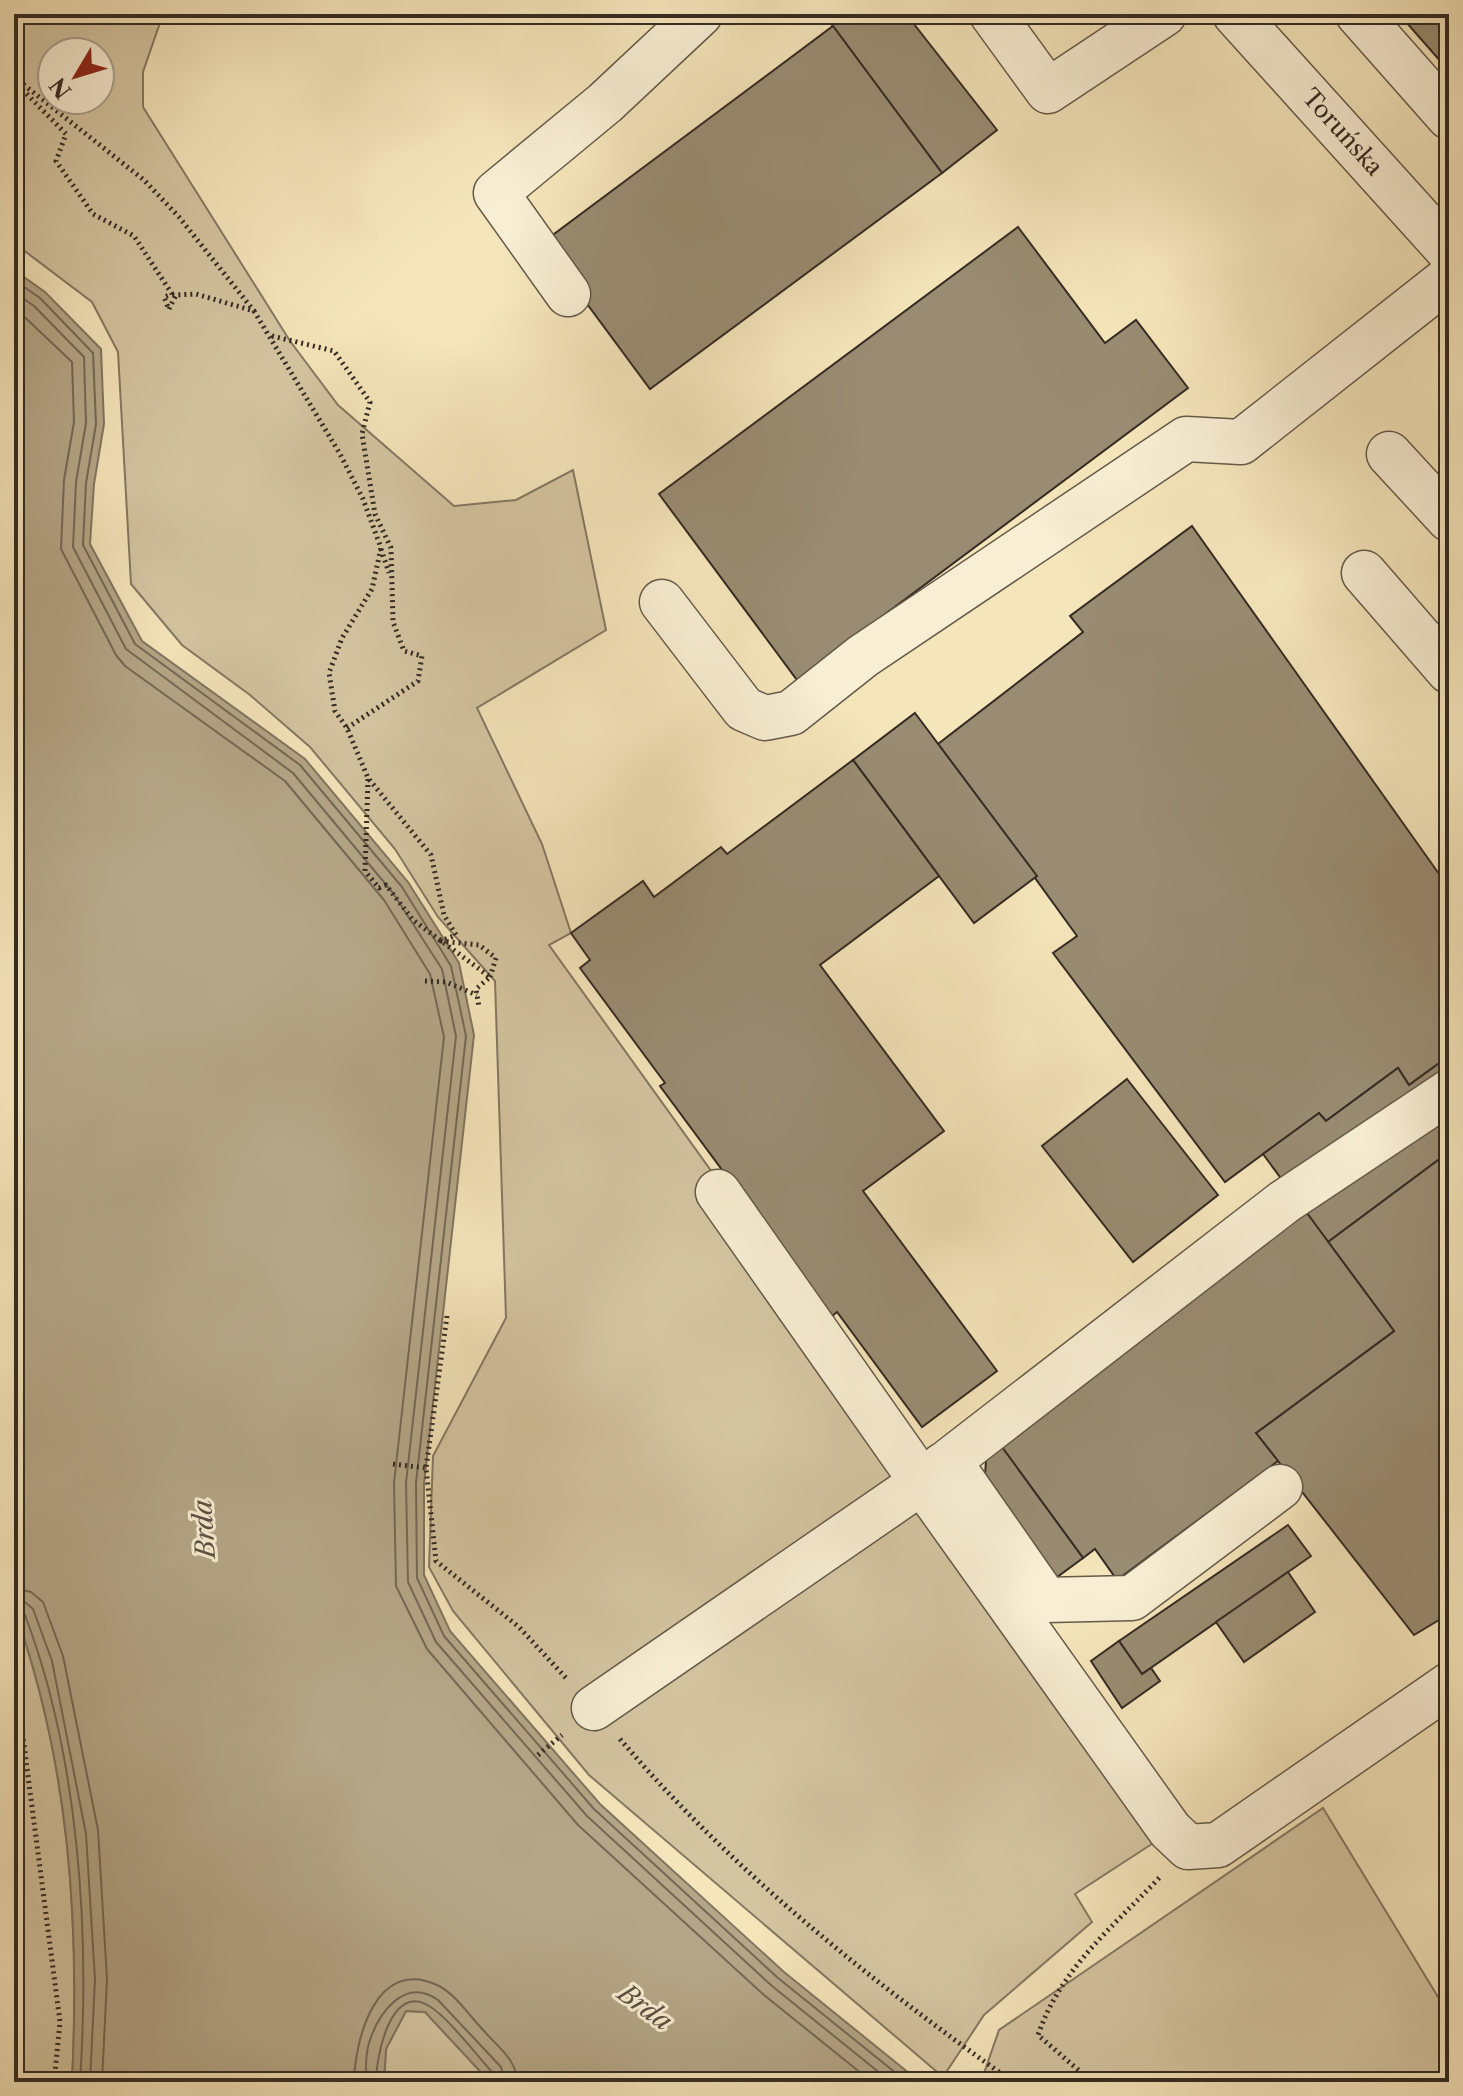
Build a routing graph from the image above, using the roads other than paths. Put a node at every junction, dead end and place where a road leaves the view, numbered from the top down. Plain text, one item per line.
1 (700, 14) edge
2 (992, 14) edge
3 (1164, 14) edge
4 (1235, 14) edge
5 (1358, 14) edge
6 (1449, 117) edge
7 (1449, 251) edge
8 (1449, 278) edge
9 (568, 294) dead end
10 (1389, 454) dead end
11 (1449, 519) edge
12 (1364, 573) dead end
13 (662, 602) dead end
14 (1449, 671) edge
15 (1449, 1092) edge
16 (718, 1192) dead end
17 (935, 1472) junction
18 (1280, 1487) dead end
19 (1449, 1685) edge
20 (594, 1708) road end

1 - 9 street
2 - 3 street
4 - 7 street, Toruńska
5 - 6 street
8 - 13 street
10 - 11 street
12 - 14 street
15 - 17 street
16 - 17 street
17 - 18 street
17 - 19 street
17 - 20 street

